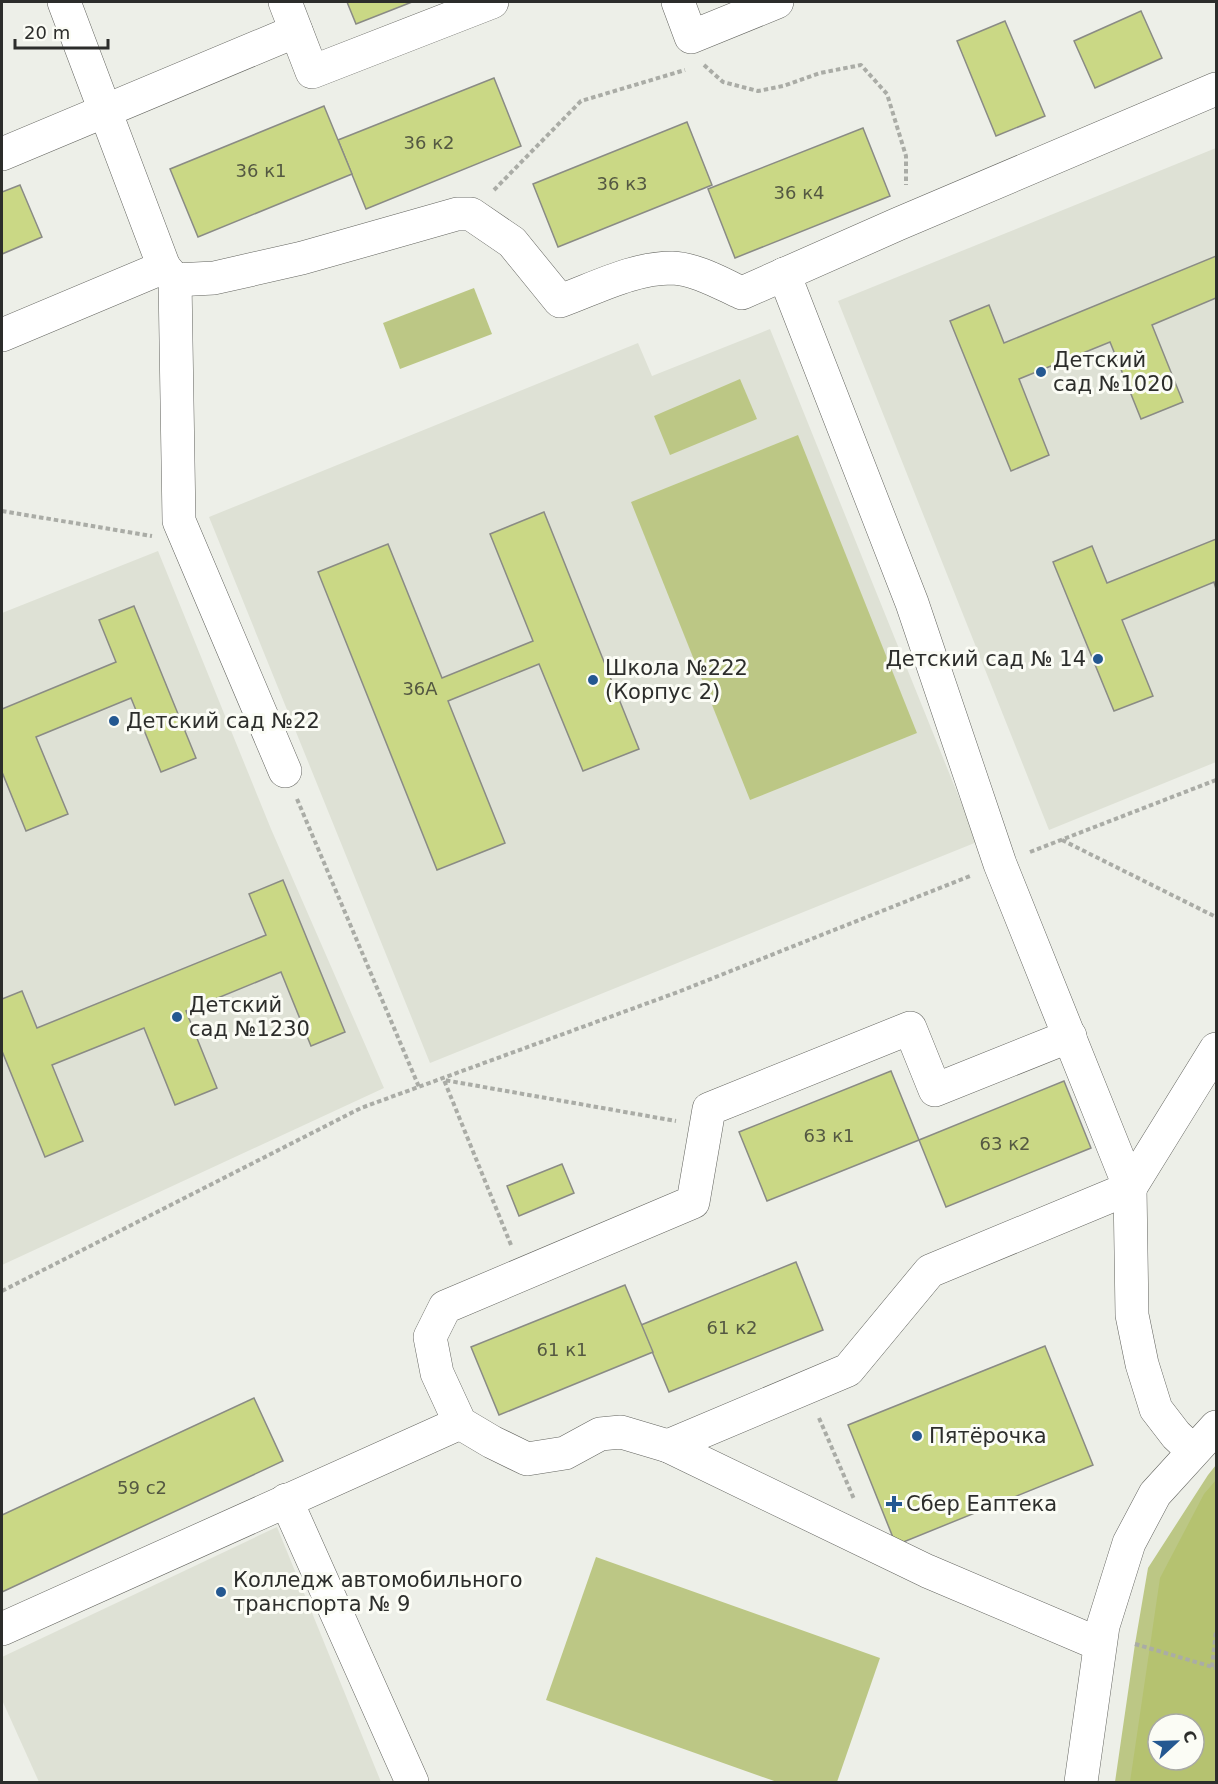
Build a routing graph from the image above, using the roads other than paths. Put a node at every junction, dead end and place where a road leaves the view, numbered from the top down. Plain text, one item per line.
1 (64, 2) edge
2 (492, 2) edge
3 (678, 2) edge
4 (777, 2) edge
5 (291, 16) edge
6 (1216, 89) edge
7 (105, 110) junction
8 (2, 153) edge
9 (170, 274) junction
10 (784, 274) junction
11 (2, 335) edge
12 (285, 771) road end
13 (1070, 1036) junction
14 (1216, 1049) edge
15 (1130, 1188) junction
16 (460, 1423) junction
17 (1216, 1427) edge
18 (668, 1446) junction
19 (1193, 1451) junction
20 (286, 1500) junction
21 (2, 1629) edge
22 (1099, 1644) junction
23 (412, 1782) edge
24 (1081, 1782) edge

1 - 7 street
2 - 5 street
3 - 4 street
5 - 7 street
6 - 10 street
7 - 8 street
7 - 9 street
9 - 10 street
9 - 11 street
9 - 12 street
10 - 13 street
13 - 15 street
13 - 16 street
14 - 15 street
15 - 18 street
15 - 19 street
16 - 18 street
16 - 20 street
17 - 19 street
18 - 22 street
19 - 22 street
20 - 21 street
20 - 23 street
22 - 24 street

